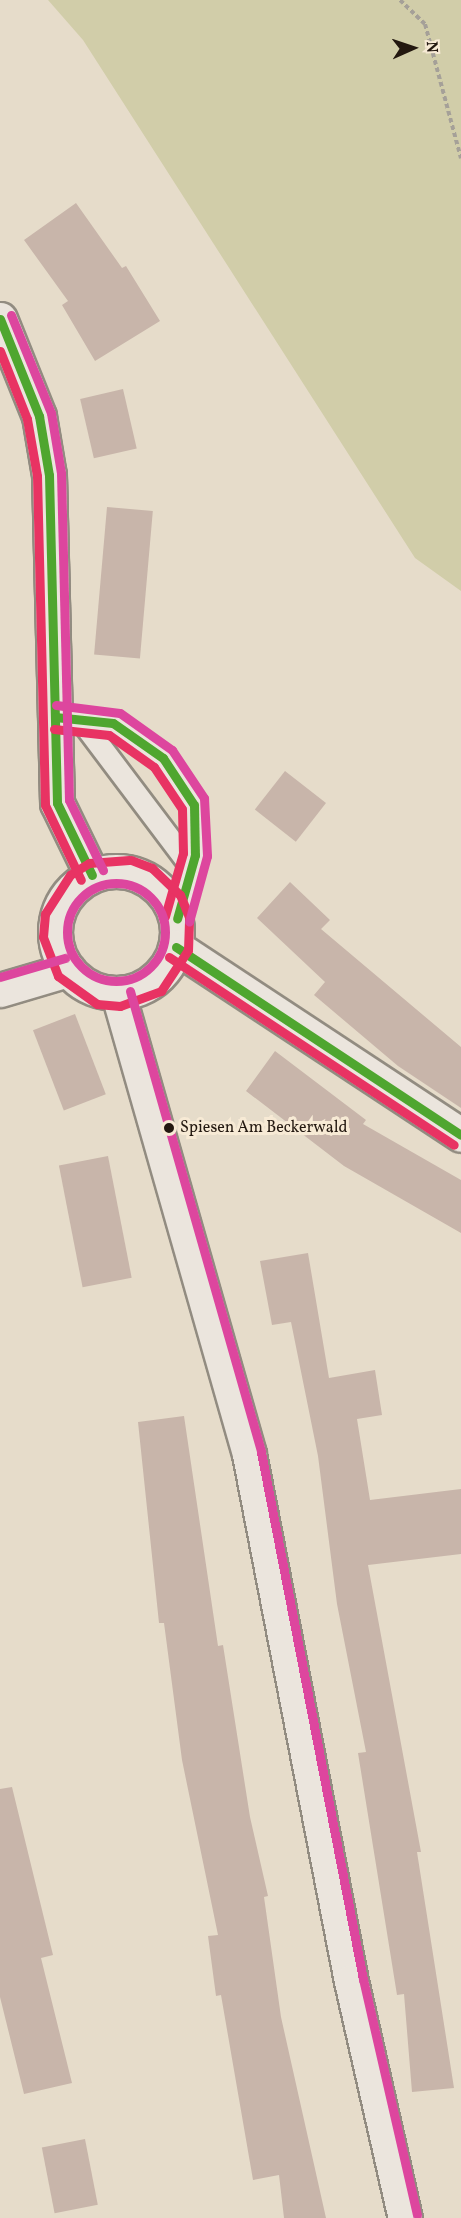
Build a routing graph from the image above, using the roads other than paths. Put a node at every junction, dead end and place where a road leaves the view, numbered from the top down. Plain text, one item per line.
1 (0, 319) edge
2 (67, 718) junction
3 (192, 868) junction
4 (92, 875) junction
5 (176, 933) junction
6 (68, 970) junction
7 (0, 990) edge
8 (118, 994) junction
9 (461, 1135) edge
10 (405, 2218) edge

1 - 2 street
2 - 3 lane
2 - 3 lane
2 - 4 street
3 - 5 lane
4 - 5 street
4 - 6 street
5 - 8 street
5 - 9 street
6 - 7 street
6 - 8 street
8 - 10 street

